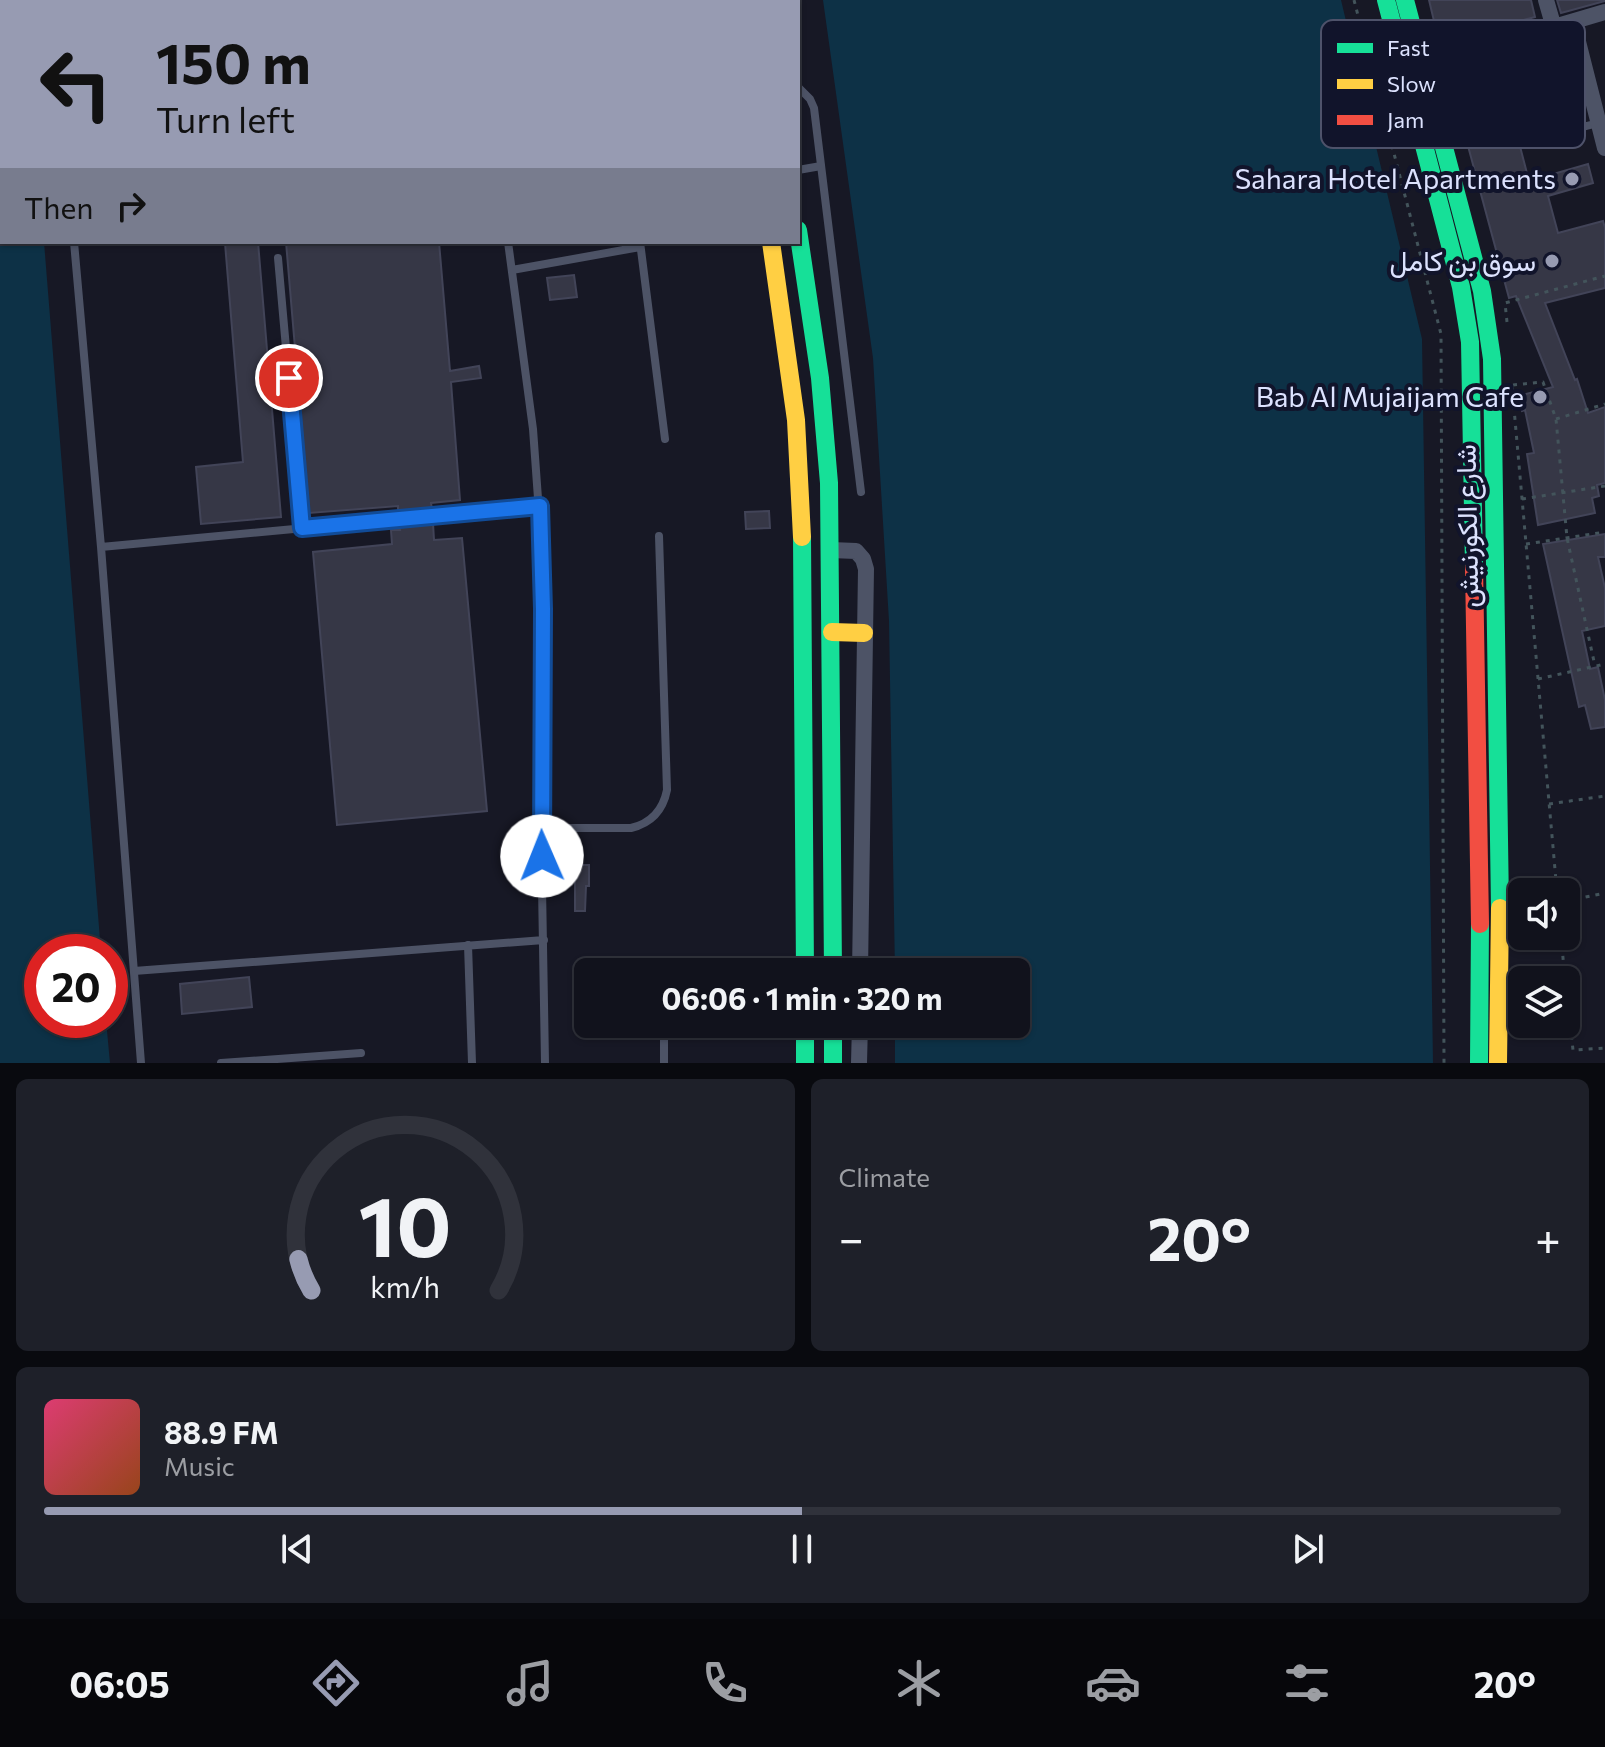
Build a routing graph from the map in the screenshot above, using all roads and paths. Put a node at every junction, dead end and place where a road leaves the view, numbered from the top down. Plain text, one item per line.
1 (1354, 0) edge
2 (1386, 0) edge
3 (1405, 0) edge
4 (1546, 0) edge
5 (1605, 12) edge
6 (1359, 20) edge
7 (1391, 20) edge
8 (1410, 20) edge
9 (1552, 20) edge
10 (1579, 20) edge
11 (1585, 68) edge
12 (800, 89) edge
13 (1599, 122) junction
14 (1585, 126) edge
15 (1393, 148) edge
16 (1425, 148) edge
17 (1443, 148) edge
18 (1605, 148) edge
19 (821, 166) junction
20 (800, 170) edge
21 (74, 244) edge
22 (508, 244) edge
23 (771, 244) edge
24 (800, 244) edge
25 (640, 245) edge
26 (278, 258) dead end
27 (512, 270) junction
28 (1605, 276) edge
29 (1507, 327) dead end
30 (1605, 404) edge
31 (1556, 419) junction
32 (665, 439) dead end
33 (1605, 486) edge
34 (861, 492) dead end
35 (1563, 494) junction
36 (1522, 499) junction
37 (540, 506) junction
38 (302, 528) junction
39 (1605, 532) edge
40 (659, 536) dead end
41 (1567, 538) junction
42 (1526, 544) junction
43 (101, 547) junction
44 (831, 550) junction
45 (832, 632) junction
46 (864, 633) junction
47 (1605, 664) edge
48 (1595, 666) junction
49 (1538, 679) junction
50 (1605, 796) edge
51 (1549, 804) junction
52 (541, 828) junction
53 (1556, 878) edge
54 (1605, 893) edge
55 (1580, 898) edge
56 (544, 940) junction
57 (468, 945) junction
58 (805, 958) edge
59 (833, 958) edge
60 (860, 958) edge
61 (134, 971) junction
62 (664, 1038) edge
63 (805, 1038) edge
64 (833, 1038) edge
65 (860, 1038) edge
66 (1572, 1038) edge
67 (1605, 1048) edge
68 (361, 1053) dead end
69 (141, 1063) edge
70 (221, 1063) edge
71 (472, 1063) edge
72 (545, 1063) edge
73 (664, 1063) edge
74 (805, 1063) edge
75 (833, 1063) edge
76 (859, 1063) edge
77 (1444, 1063) edge
78 (1479, 1063) edge
79 (1498, 1063) edge

1 - 6 path
2 - 7 main road, شارع الكورنيش
3 - 8 main road, شارع الكورنيش
4 - 9 street
5 - 10 street
11 - 13 street
12 - 19 lane
13 - 14 lane
13 - 18 street
15 - 77 path
16 - 78 main road, شارع الكورنيش
17 - 79 main road, شارع الكورنيش
19 - 20 lane
19 - 34 lane
21 - 43 lane
22 - 27 lane
23 - 58 main road
24 - 44 main road
25 - 27 lane
25 - 32 lane
26 - 38 lane
27 - 37 lane
28 - 29 path
30 - 31 path
31 - 35 path
31 - 36 path
33 - 35 path
35 - 36 path
35 - 41 path
36 - 42 path
37 - 38 lane
37 - 52 lane
38 - 43 lane
39 - 41 path
40 - 52 lane
41 - 42 path
41 - 48 path
42 - 49 path
43 - 61 lane
44 - 45 main road
44 - 46 street
45 - 46 main road
45 - 59 main road
46 - 60 street
47 - 48 path
48 - 49 path
49 - 51 path
50 - 51 path
51 - 53 path
52 - 56 lane
54 - 55 path
56 - 57 lane
56 - 72 lane
57 - 61 lane
57 - 71 lane
61 - 69 lane
62 - 73 lane
63 - 74 main road
64 - 75 main road
65 - 76 street
66 - 67 path
68 - 70 lane

